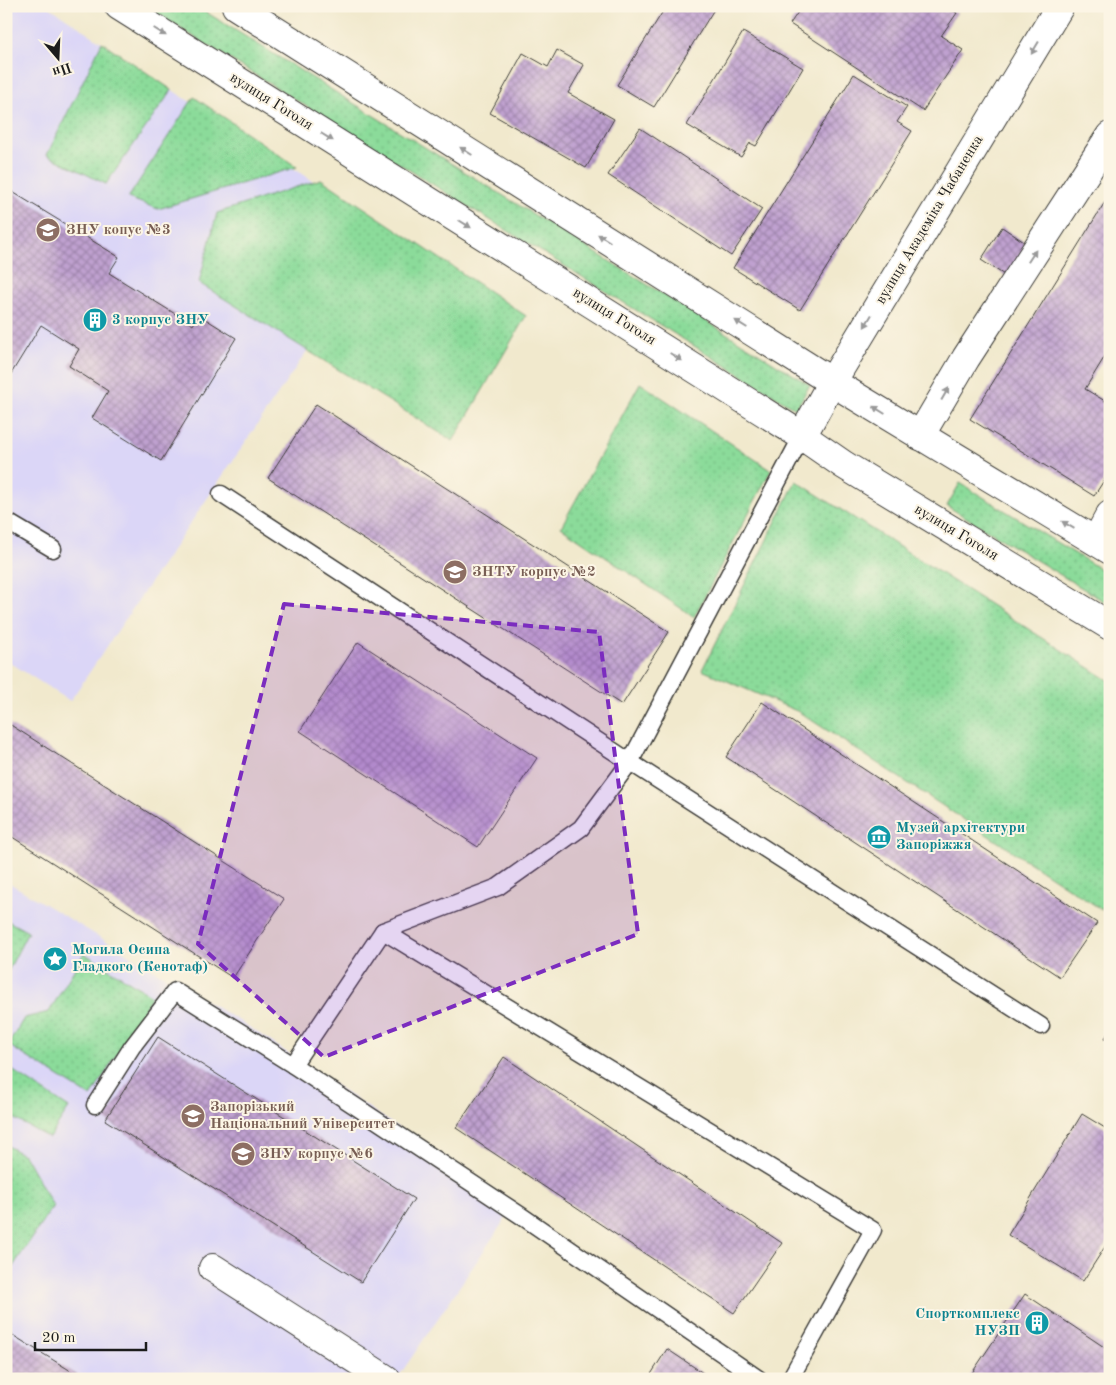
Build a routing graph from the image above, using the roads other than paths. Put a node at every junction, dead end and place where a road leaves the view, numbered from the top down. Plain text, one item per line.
1 (119, 6) edge
2 (236, 6) edge
3 (1060, 6) edge
4 (1110, 136) edge
5 (832, 382) junction
6 (802, 436) junction
7 (920, 436) junction
8 (221, 494) dead end
9 (1110, 516) edge
10 (6, 521) edge
11 (1103, 546) edge
12 (53, 549) dead end
13 (1110, 626) edge
14 (630, 762) junction
15 (383, 931) junction
16 (1041, 1026) dead end
17 (293, 1064) junction
18 (95, 1106) dead end
19 (213, 1268) dead end
20 (386, 1379) edge
21 (759, 1379) edge
22 (790, 1379) edge

1 -> 6 street, вулиця Гоголя
5 -> 2 street
3 -> 5 street, вулиця Академіка Чабаненка
7 -> 4 street
5 - 6 street, вулиця Академіка Чабаненка
7 -> 5 street
6 - 13 street, вулиця Гоголя
6 - 14 lane
11 -> 7 street
8 - 14 lane
9 - 11 street
10 - 12 lane
14 - 15 lane
14 - 16 lane
15 - 17 lane
15 - 22 lane
17 - 18 lane
17 - 21 lane
19 - 20 street

